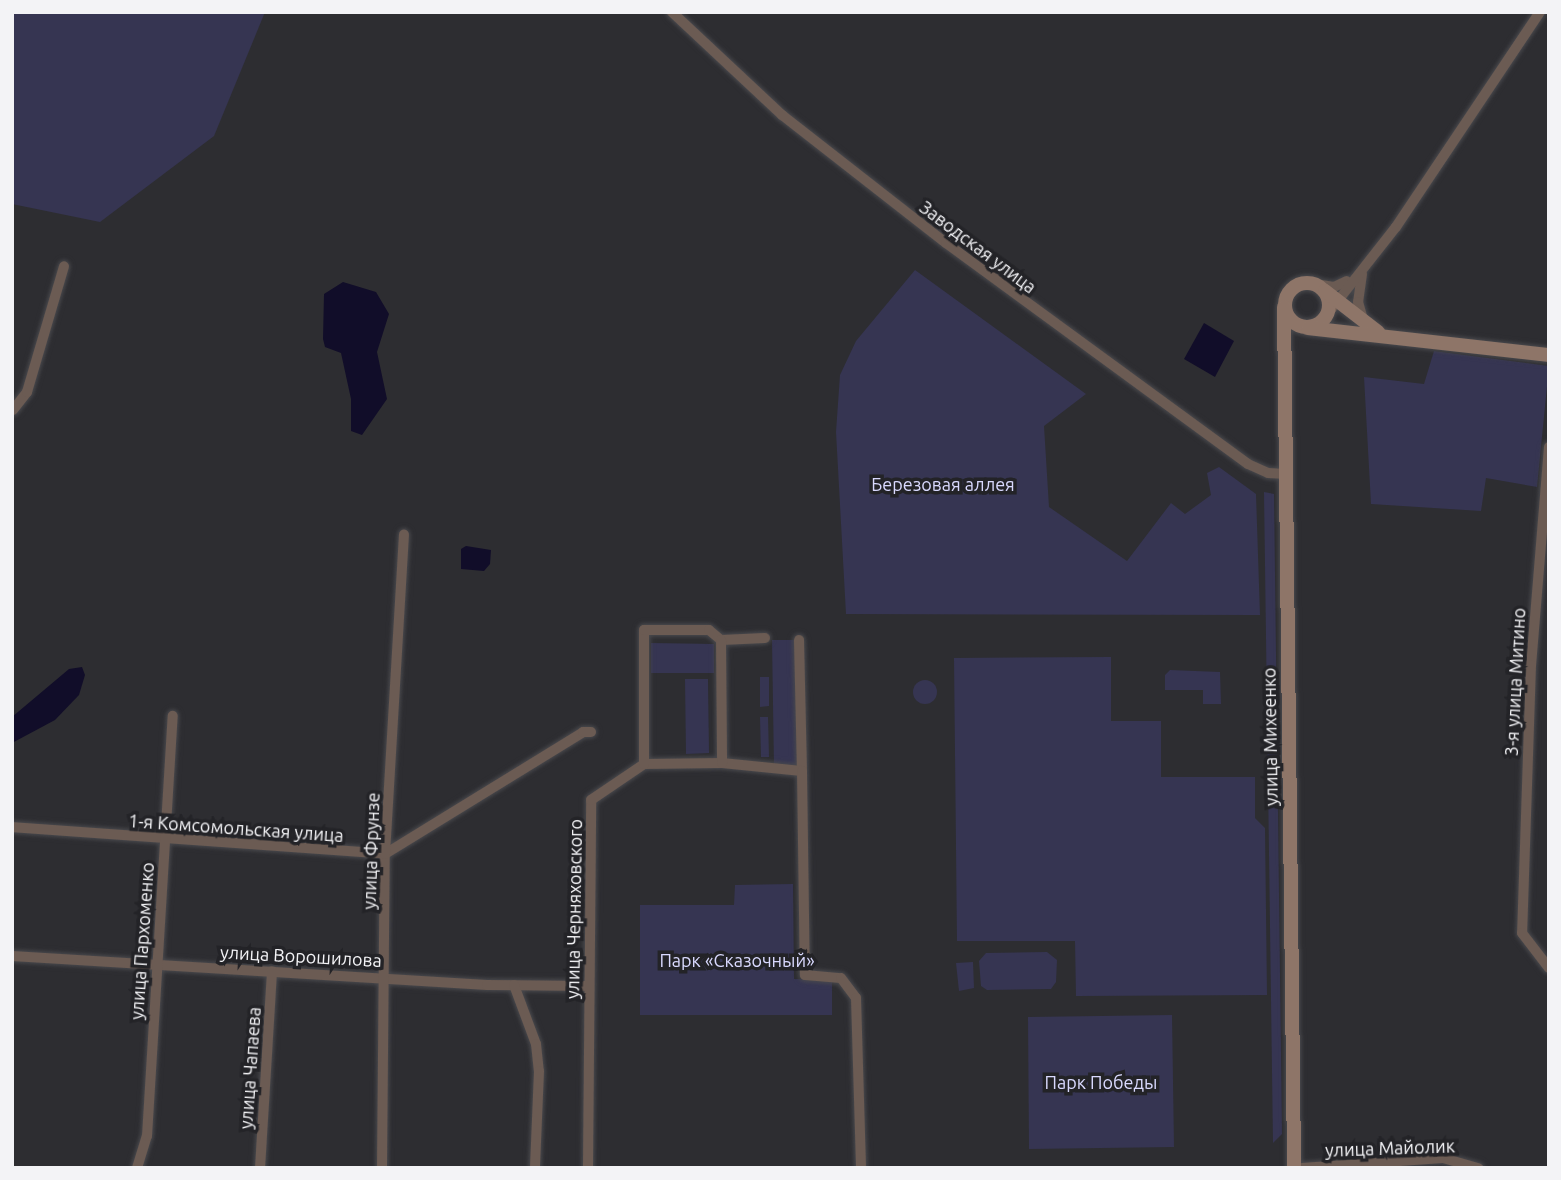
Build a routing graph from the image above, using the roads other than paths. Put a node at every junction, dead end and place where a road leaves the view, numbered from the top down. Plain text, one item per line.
1 (672, 12) edge
2 (1540, 12) edge
3 (64, 266) dead end
4 (1364, 271) junction
5 (1326, 297) junction
6 (1284, 307) junction
7 (1368, 326) junction
8 (1306, 328) junction
9 (1386, 335) junction
10 (1285, 350) junction
11 (1549, 355) edge
12 (13, 410) edge
13 (1549, 447) edge
14 (1286, 474) junction
15 (404, 535) dead end
16 (765, 638) dead end
17 (722, 640) junction
18 (799, 640) dead end
19 (173, 716) dead end
20 (591, 732) dead end
21 (722, 763) junction
22 (644, 764) junction
23 (802, 771) junction
24 (12, 827) edge
25 (164, 839) junction
26 (385, 854) junction
27 (12, 956) edge
28 (156, 965) junction
29 (1549, 968) edge
30 (272, 971) junction
31 (384, 975) junction
32 (514, 985) junction
33 (589, 986) junction
34 (137, 1168) edge
35 (260, 1168) edge
36 (382, 1168) edge
37 (535, 1168) edge
38 (588, 1168) edge
39 (860, 1168) edge
40 (1294, 1168) edge
41 (1302, 1168) edge
42 (1479, 1168) edge

1 - 14 street, Заводская улица
2 - 4 street
3 - 12 street
4 - 5 street
4 - 5 street
4 - 7 street
5 - 6 street
5 - 7 street
5 - 8 street
6 - 8 street
6 - 10 street, улица Михеенко
7 - 9 street
8 - 9 street
8 - 10 street
9 - 11 street
10 - 14 street, улица Михеенко
13 - 29 street, 3-я улица Митино
14 - 40 street, улица Михеенко
15 - 26 street, улица Фрунзе
16 - 17 street
17 - 21 street
17 - 22 street
18 - 23 street
19 - 25 street, улица Пархоменко
20 - 26 street
21 - 22 street
21 - 23 street
22 - 33 street, улица Черняховского
23 - 39 street
24 - 25 street, 1-я Комсомольская улица
25 - 26 street, 1-я Комсомольская улица
25 - 28 street, улица Пархоменко
26 - 31 street, улица Фрунзе
27 - 28 street, улица Ворошилова
28 - 30 street, улица Ворошилова
28 - 34 street, улица Пархоменко
30 - 31 street, улица Ворошилова
30 - 35 street, улица Чапаева
31 - 32 street, улица Ворошилова
31 - 36 street, улица Фрунзе
32 - 33 street, улица Ворошилова
32 - 37 street
33 - 38 street, улица Черняховского
41 - 42 street, улица Майолик

